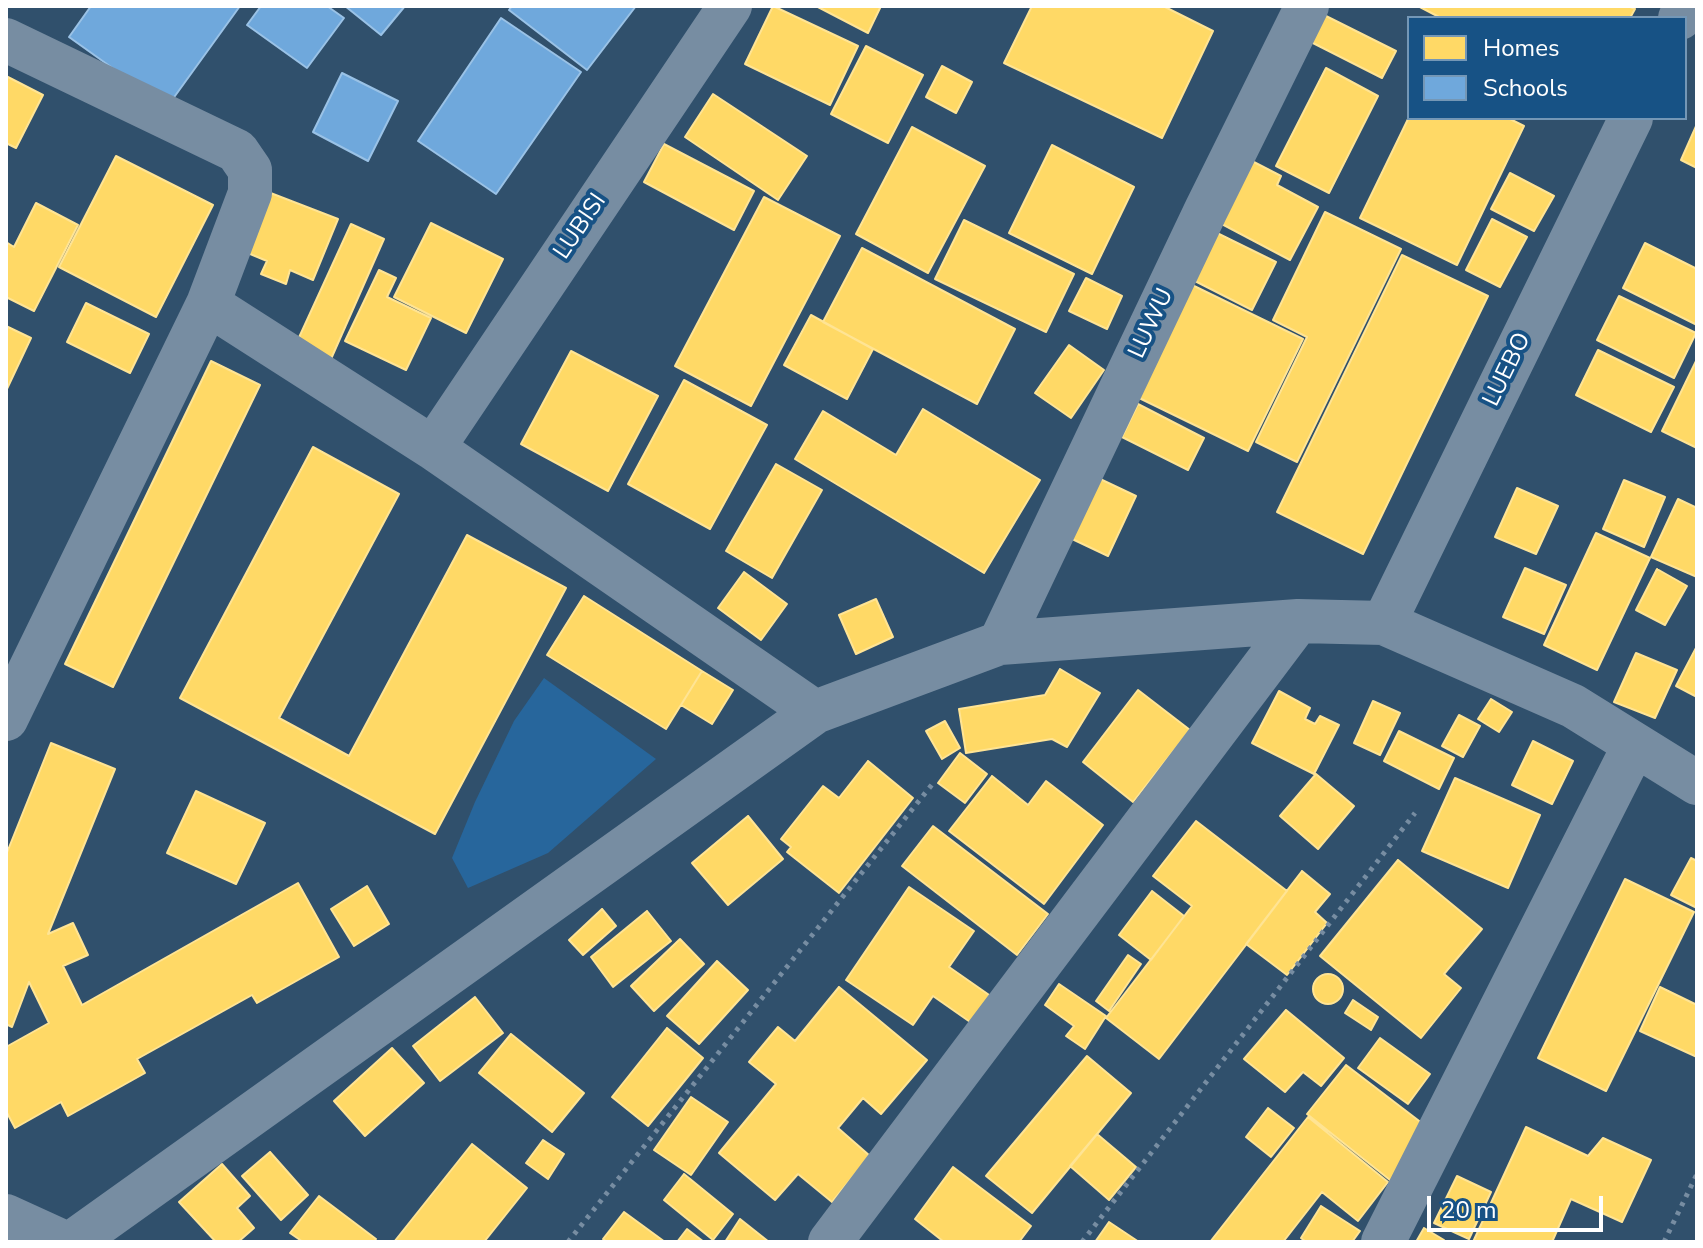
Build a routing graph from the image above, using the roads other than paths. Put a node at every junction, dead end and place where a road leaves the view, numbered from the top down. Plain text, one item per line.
1 (730, 6) edge
2 (1307, 6) edge
3 (6, 40) edge
4 (1630, 120) edge
5 (208, 304) junction
6 (433, 448) junction
7 (1298, 621) junction
8 (1384, 623) junction
9 (1000, 643) junction
10 (815, 712) junction
11 (6, 719) edge
12 (1634, 746) junction
13 (1697, 783) edge
14 (6, 1216) edge
15 (63, 1242) edge
16 (73, 1242) edge
17 (830, 1242) edge
18 (1383, 1242) edge

1 - 6 street, LUBISI
2 - 9 street, LUWU
3 - 5 street
4 - 8 street, LUEBO
5 - 6 street
5 - 11 street
6 - 10 street
7 - 8 street
7 - 9 street
7 - 17 street
8 - 12 street
9 - 10 street
10 - 16 street
12 - 13 street
12 - 18 street
14 - 15 street

